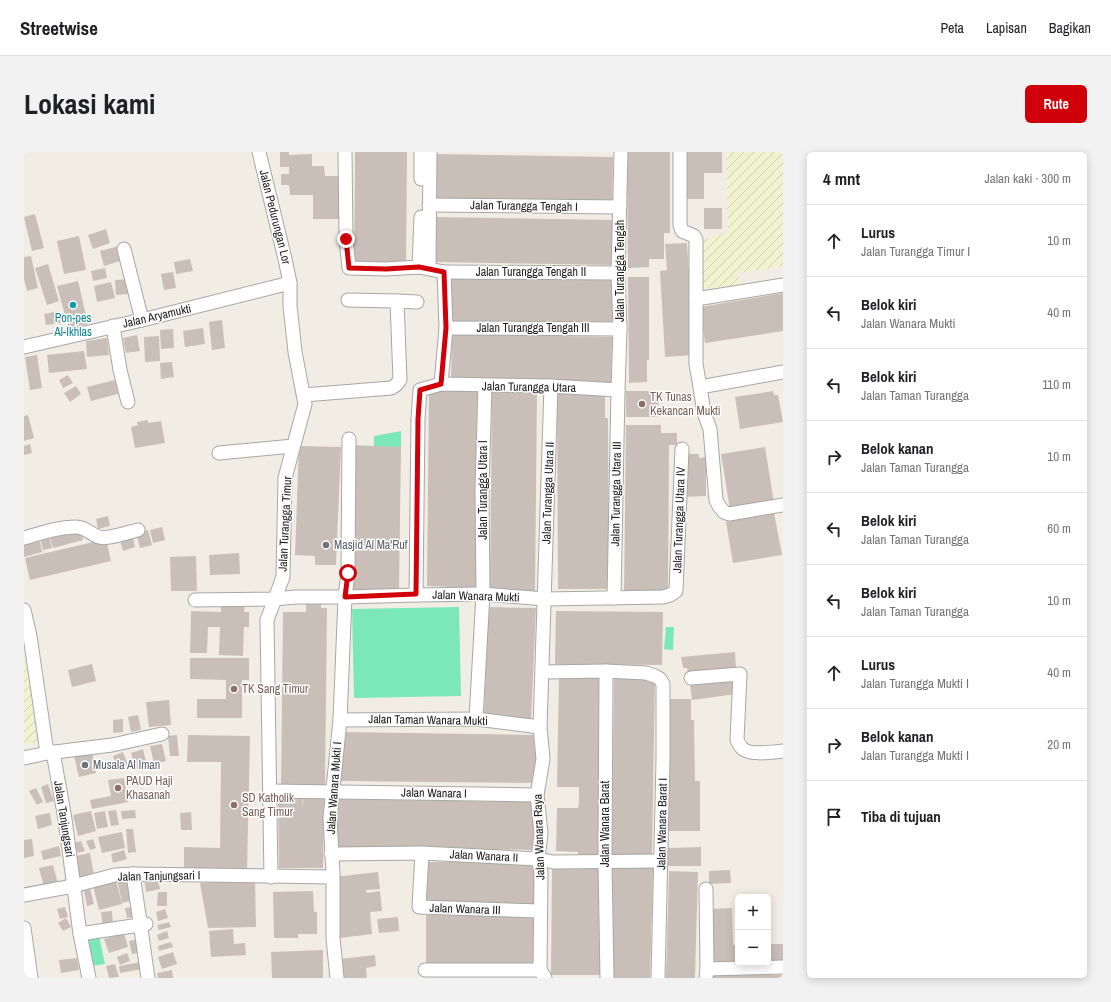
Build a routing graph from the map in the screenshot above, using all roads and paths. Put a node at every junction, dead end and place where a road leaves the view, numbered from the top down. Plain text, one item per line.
1 (258, 152) edge
2 (345, 152) edge
3 (421, 152) edge
4 (430, 152) edge
5 (621, 152) edge
6 (680, 152) edge
7 (620, 207) junction
8 (426, 213) junction
9 (124, 249) dead end
10 (424, 267) junction
11 (444, 272) junction
12 (618, 273) junction
13 (290, 283) junction
14 (783, 285) edge
15 (696, 298) junction
16 (348, 300) dead end
17 (397, 301) junction
18 (417, 302) dead end
19 (142, 320) junction
20 (113, 326) junction
21 (446, 328) junction
22 (620, 328) junction
23 (24, 347) edge
24 (783, 372) edge
25 (441, 384) junction
26 (485, 386) junction
27 (551, 386) junction
28 (700, 387) junction
29 (618, 390) junction
30 (304, 395) junction
31 (128, 402) dead end
32 (349, 439) dead end
33 (293, 446) junction
34 (682, 449) dead end
35 (220, 453) dead end
36 (783, 505) edge
37 (138, 530) dead end
38 (24, 538) edge
39 (676, 591) joint
40 (416, 594) junction
41 (483, 594) junction
42 (345, 597) junction
43 (614, 598) junction
44 (274, 599) junction
45 (545, 599) junction
46 (195, 600) dead end
47 (24, 610) edge
48 (606, 671) junction
49 (543, 672) junction
50 (691, 678) dead end
51 (476, 719) junction
52 (340, 720) junction
53 (540, 727) junction
54 (162, 734) dead end
55 (783, 751) edge
56 (50, 752) junction
57 (24, 758) edge
58 (271, 791) junction
59 (332, 792) junction
60 (537, 795) junction
61 (422, 853) junction
62 (331, 854) junction
63 (538, 859) junction
64 (661, 860) junction
65 (605, 862) junction
66 (137, 874) junction
67 (272, 876) junction
68 (332, 877) junction
69 (73, 886) junction
70 (706, 889) dead end
71 (24, 895) edge
72 (540, 911) junction
73 (143, 925) junction
74 (24, 928) edge
75 (80, 934) junction
76 (783, 967) edge
77 (422, 973) edge
78 (543, 974) edge
79 (706, 974) edge
80 (659, 977) edge
81 (31, 978) edge
82 (89, 978) edge
83 (148, 978) edge
84 (153, 978) edge
85 (337, 978) edge
86 (607, 978) edge

1 - 13 street, Jalan Pedurungan Lor
2 - 10 street, Jalan Turangga Tengah II
3 - 8 street
4 - 8 street
5 - 7 street, Jalan Turangga Tengah
6 - 15 street
7 - 8 street, Jalan Turangga Tengah I
7 - 12 street, Jalan Turangga Tengah
8 - 10 street
9 - 19 street
10 - 11 street, Jalan Turangga Tengah II
11 - 12 street, Jalan Turangga Tengah II
11 - 21 street
12 - 22 street, Jalan Turangga Tengah
13 - 19 street, Jalan Aryamukti
13 - 30 street, Jalan Turangga Timur
14 - 15 street
15 - 28 street
16 - 17 street
17 - 18 street
17 - 30 street
19 - 20 street, Jalan Aryamukti
20 - 23 street, Jalan Aryamukti
20 - 31 street
21 - 22 street, Jalan Turangga Tengah III
21 - 25 street
22 - 29 street, Jalan Turangga Tengah
24 - 28 street
25 - 26 street, Jalan Turangga Utara
25 - 40 street, Jalan Turangga Utara
26 - 27 street, Jalan Turangga Utara
26 - 41 street, Jalan Turangga Utara I
27 - 29 street, Jalan Turangga Utara
27 - 45 street, Jalan Turangga Utara II
28 - 36 street
29 - 43 street, Jalan Turangga Utara III
30 - 33 street, Jalan Turangga Timur
32 - 42 street, Jalan Wanara Mukti I
33 - 35 street
33 - 44 street, Jalan Turangga Timur
34 - 39 street, Jalan Turangga Utara IV
37 - 38 street
39 - 43 street, Jalan Wanara Mukti
40 - 41 street, Jalan Wanara Mukti
40 - 42 street, Jalan Wanara Mukti
41 - 45 street, Jalan Wanara Mukti
41 - 51 street, Jalan Turangga Utara I
42 - 44 street, Jalan Wanara Mukti
42 - 52 street, Jalan Wanara Mukti I
43 - 45 street, Jalan Wanara Mukti
44 - 46 street, Jalan Wanara Mukti
44 - 58 street, Jalan Turangga Timur
45 - 49 street, Jalan Wanara Raya
47 - 56 street, Jalan Tanjungsari
48 - 49 street
48 - 64 street, Jalan Wanara Barat I
48 - 65 street, Jalan Wanara Barat
49 - 53 street, Jalan Wanara Raya
50 - 55 street
51 - 52 street, Jalan Taman Wanara Mukti
51 - 53 street, Jalan Taman Wanara Mukti
52 - 59 street, Jalan Wanara Mukti I
53 - 60 street, Jalan Wanara Raya
54 - 56 street
56 - 57 street
56 - 69 street, Jalan Tanjungsari
58 - 59 street, Jalan Wanara I
58 - 67 street, Jalan Turangga Timur
59 - 60 street, Jalan Wanara I
59 - 62 street, Jalan Wanara Mukti I
60 - 63 street, Jalan Wanara Raya
61 - 62 street, Jalan Wanara II
61 - 63 street, Jalan Wanara II
61 - 72 street, Jalan Wanara III
62 - 68 street, Jalan Wanara Mukti I
63 - 65 street, Jalan Wanara II
63 - 72 street, Jalan Wanara Raya
64 - 65 street, Jalan Wanara II
64 - 80 street, Jalan Wanara Barat I
65 - 86 street, Jalan Wanara Barat
66 - 67 street, Jalan Tanjungsari I
66 - 69 street, Jalan Tanjungsari I
66 - 73 street
67 - 68 street, Jalan Tanjungsari I
68 - 85 street, Jalan Wanara Mukti I
69 - 71 street, Jalan Tanjungsari I
69 - 75 street, Jalan Tanjungsari
70 - 79 street
72 - 78 street, Jalan Wanara Raya
73 - 75 street
73 - 83 street
73 - 84 street
74 - 81 street
75 - 82 street, Jalan Tanjungsari
76 - 79 street
77 - 78 street

